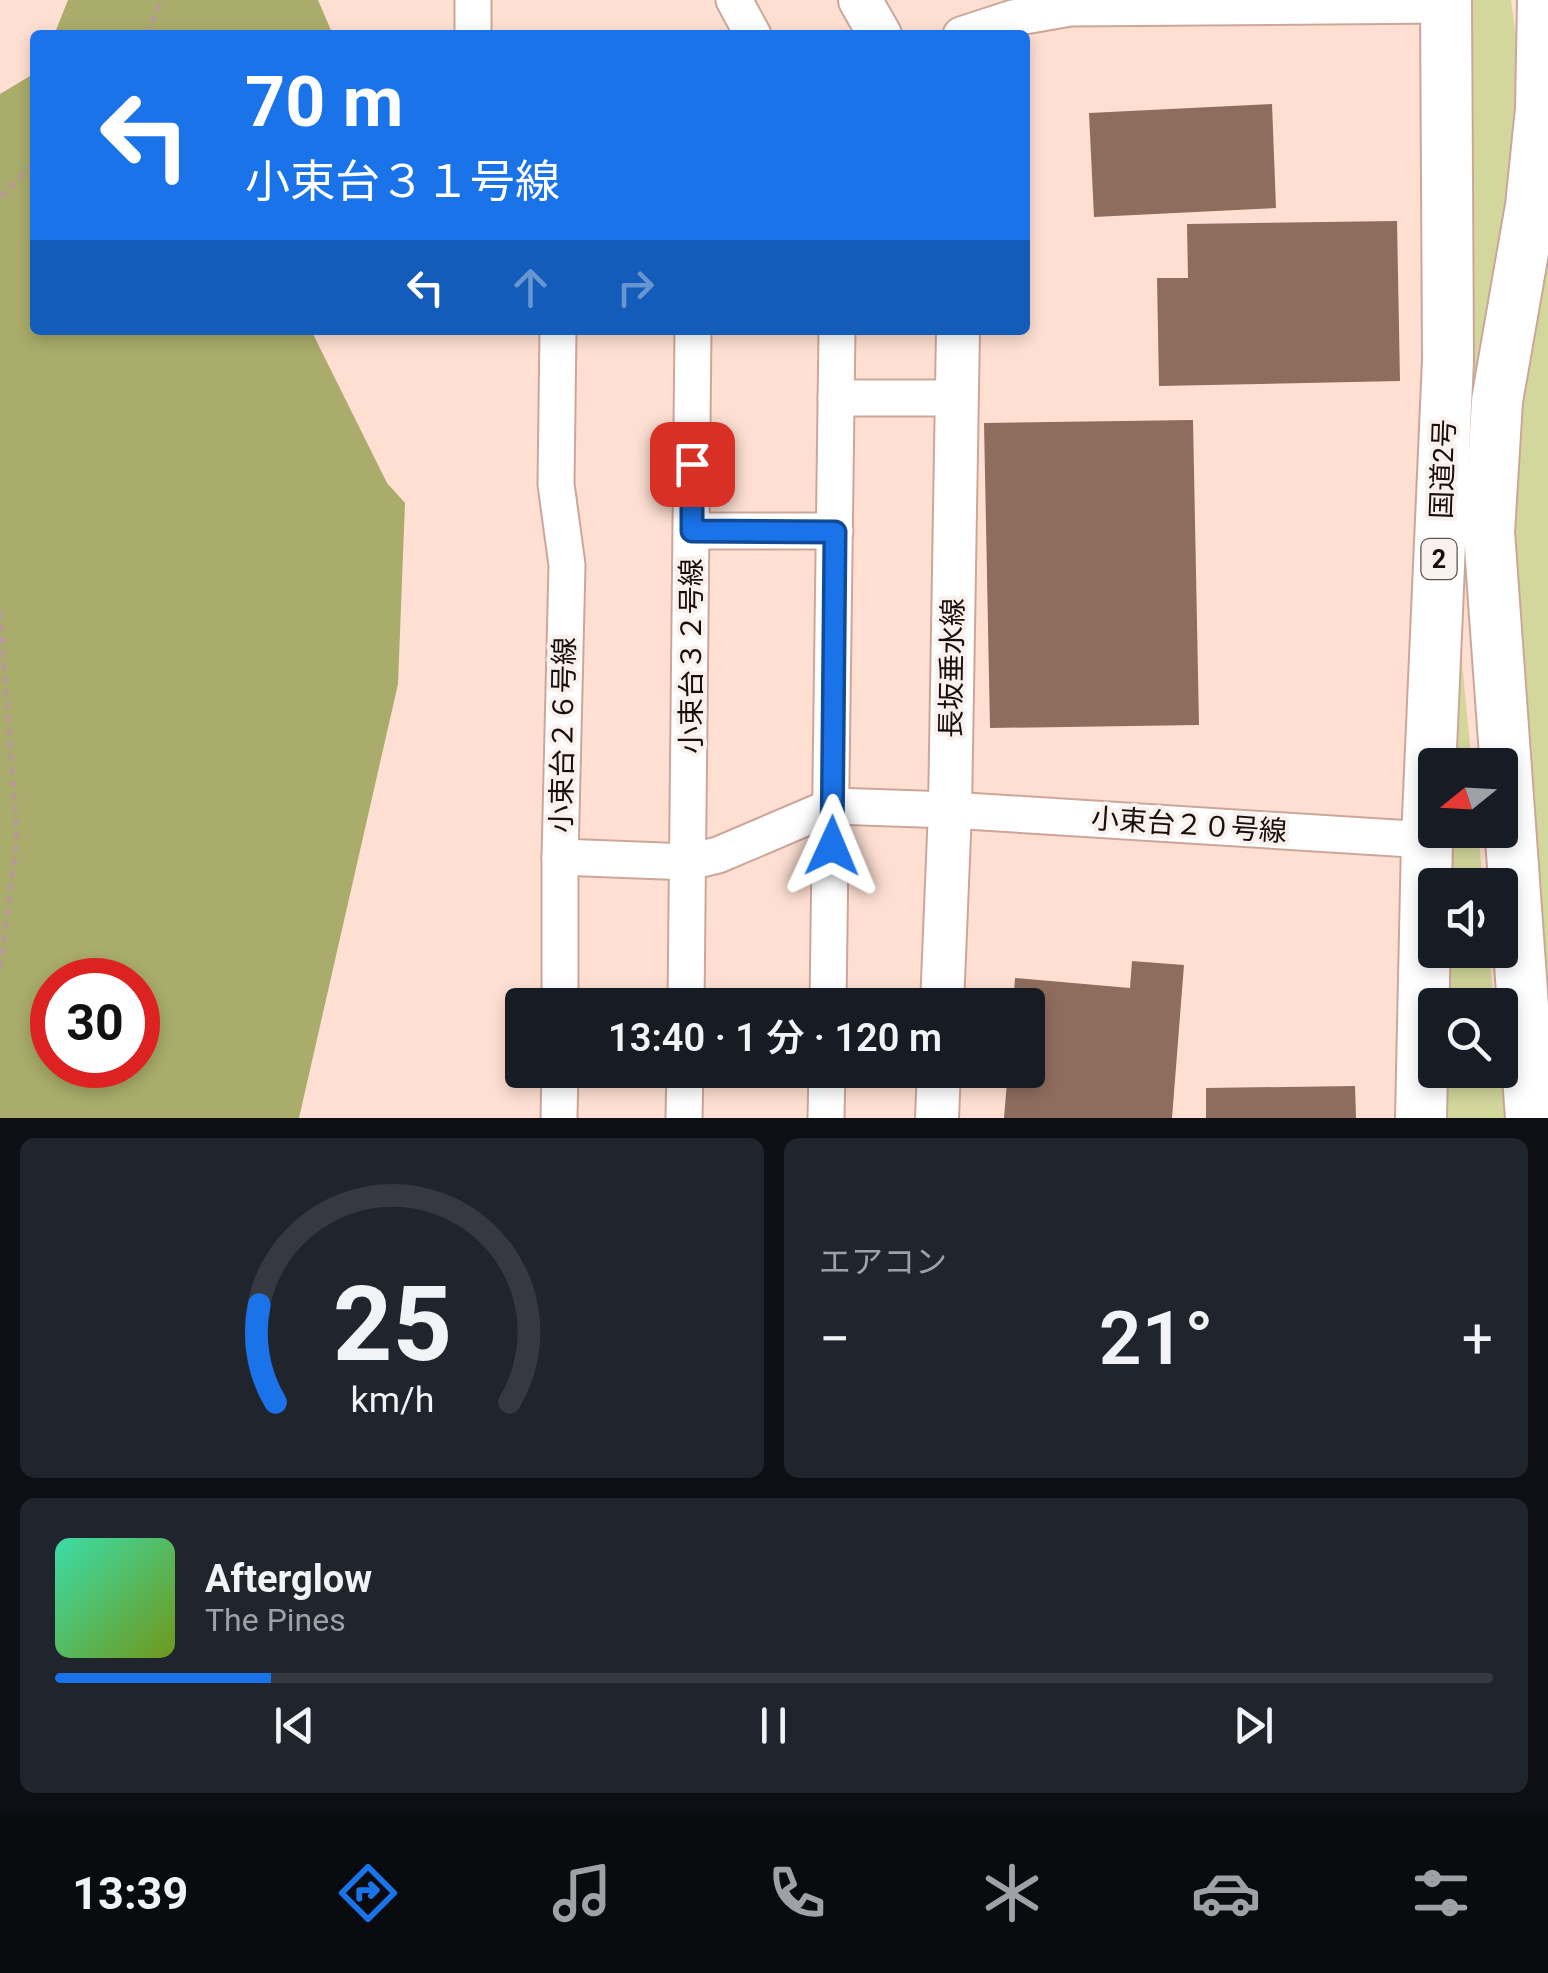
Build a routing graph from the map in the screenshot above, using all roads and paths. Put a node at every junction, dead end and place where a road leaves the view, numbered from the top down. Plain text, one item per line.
1 (160, 0) edge
2 (473, 0) edge
3 (734, 0) edge
4 (860, 0) edge
5 (1543, 0) edge
6 (1446, 3) edge
7 (149, 30) edge
8 (472, 30) edge
9 (750, 30) edge
10 (877, 30) edge
11 (976, 30) edge
12 (30, 168) edge
13 (0, 197) edge
14 (558, 335) edge
15 (693, 335) edge
16 (836, 335) edge
17 (958, 335) edge
18 (836, 398) junction
19 (956, 398) junction
20 (692, 531) junction
21 (835, 532) junction
22 (0, 612) edge
23 (1431, 748) edge
24 (833, 806) junction
25 (950, 810) junction
26 (1418, 839) edge
27 (1427, 848) edge
28 (560, 857) junction
29 (690, 862) junction
30 (0, 967) edge
31 (560, 988) edge
32 (686, 988) edge
33 (828, 988) edge
34 (943, 988) edge
35 (560, 1088) edge
36 (685, 1088) edge
37 (827, 1088) edge
38 (938, 1088) edge
39 (560, 1118) edge
40 (684, 1118) edge
41 (826, 1118) edge
42 (936, 1118) edge
43 (1421, 1118) edge
44 (1531, 1118) edge

1 - 7 path
2 - 8 street
3 - 9 street
4 - 10 main road
5 - 44 highway
6 - 11 street
6 - 23 highway, 国道2号 / 2
12 - 13 path
14 - 28 street, 小束台２６号線
15 - 20 street, 小束台３２号線
16 - 18 street
17 - 19 main road, 長坂垂水線
18 - 19 street
18 - 21 street
19 - 25 main road, 長坂垂水線
20 - 21 street
20 - 29 street, 小束台３２号線
21 - 24 street
22 - 30 path
24 - 25 street, 小束台２６号線
24 - 29 street, 小束台２６号線
24 - 33 street
25 - 26 street, 小束台２０号線
25 - 34 main road, 長坂垂水線
27 - 43 highway, 国道2号 / 2
28 - 29 street, 小束台２６号線
28 - 31 street
29 - 32 street, 小束台３２号線
35 - 39 street
36 - 40 street
37 - 41 street
38 - 42 main road

